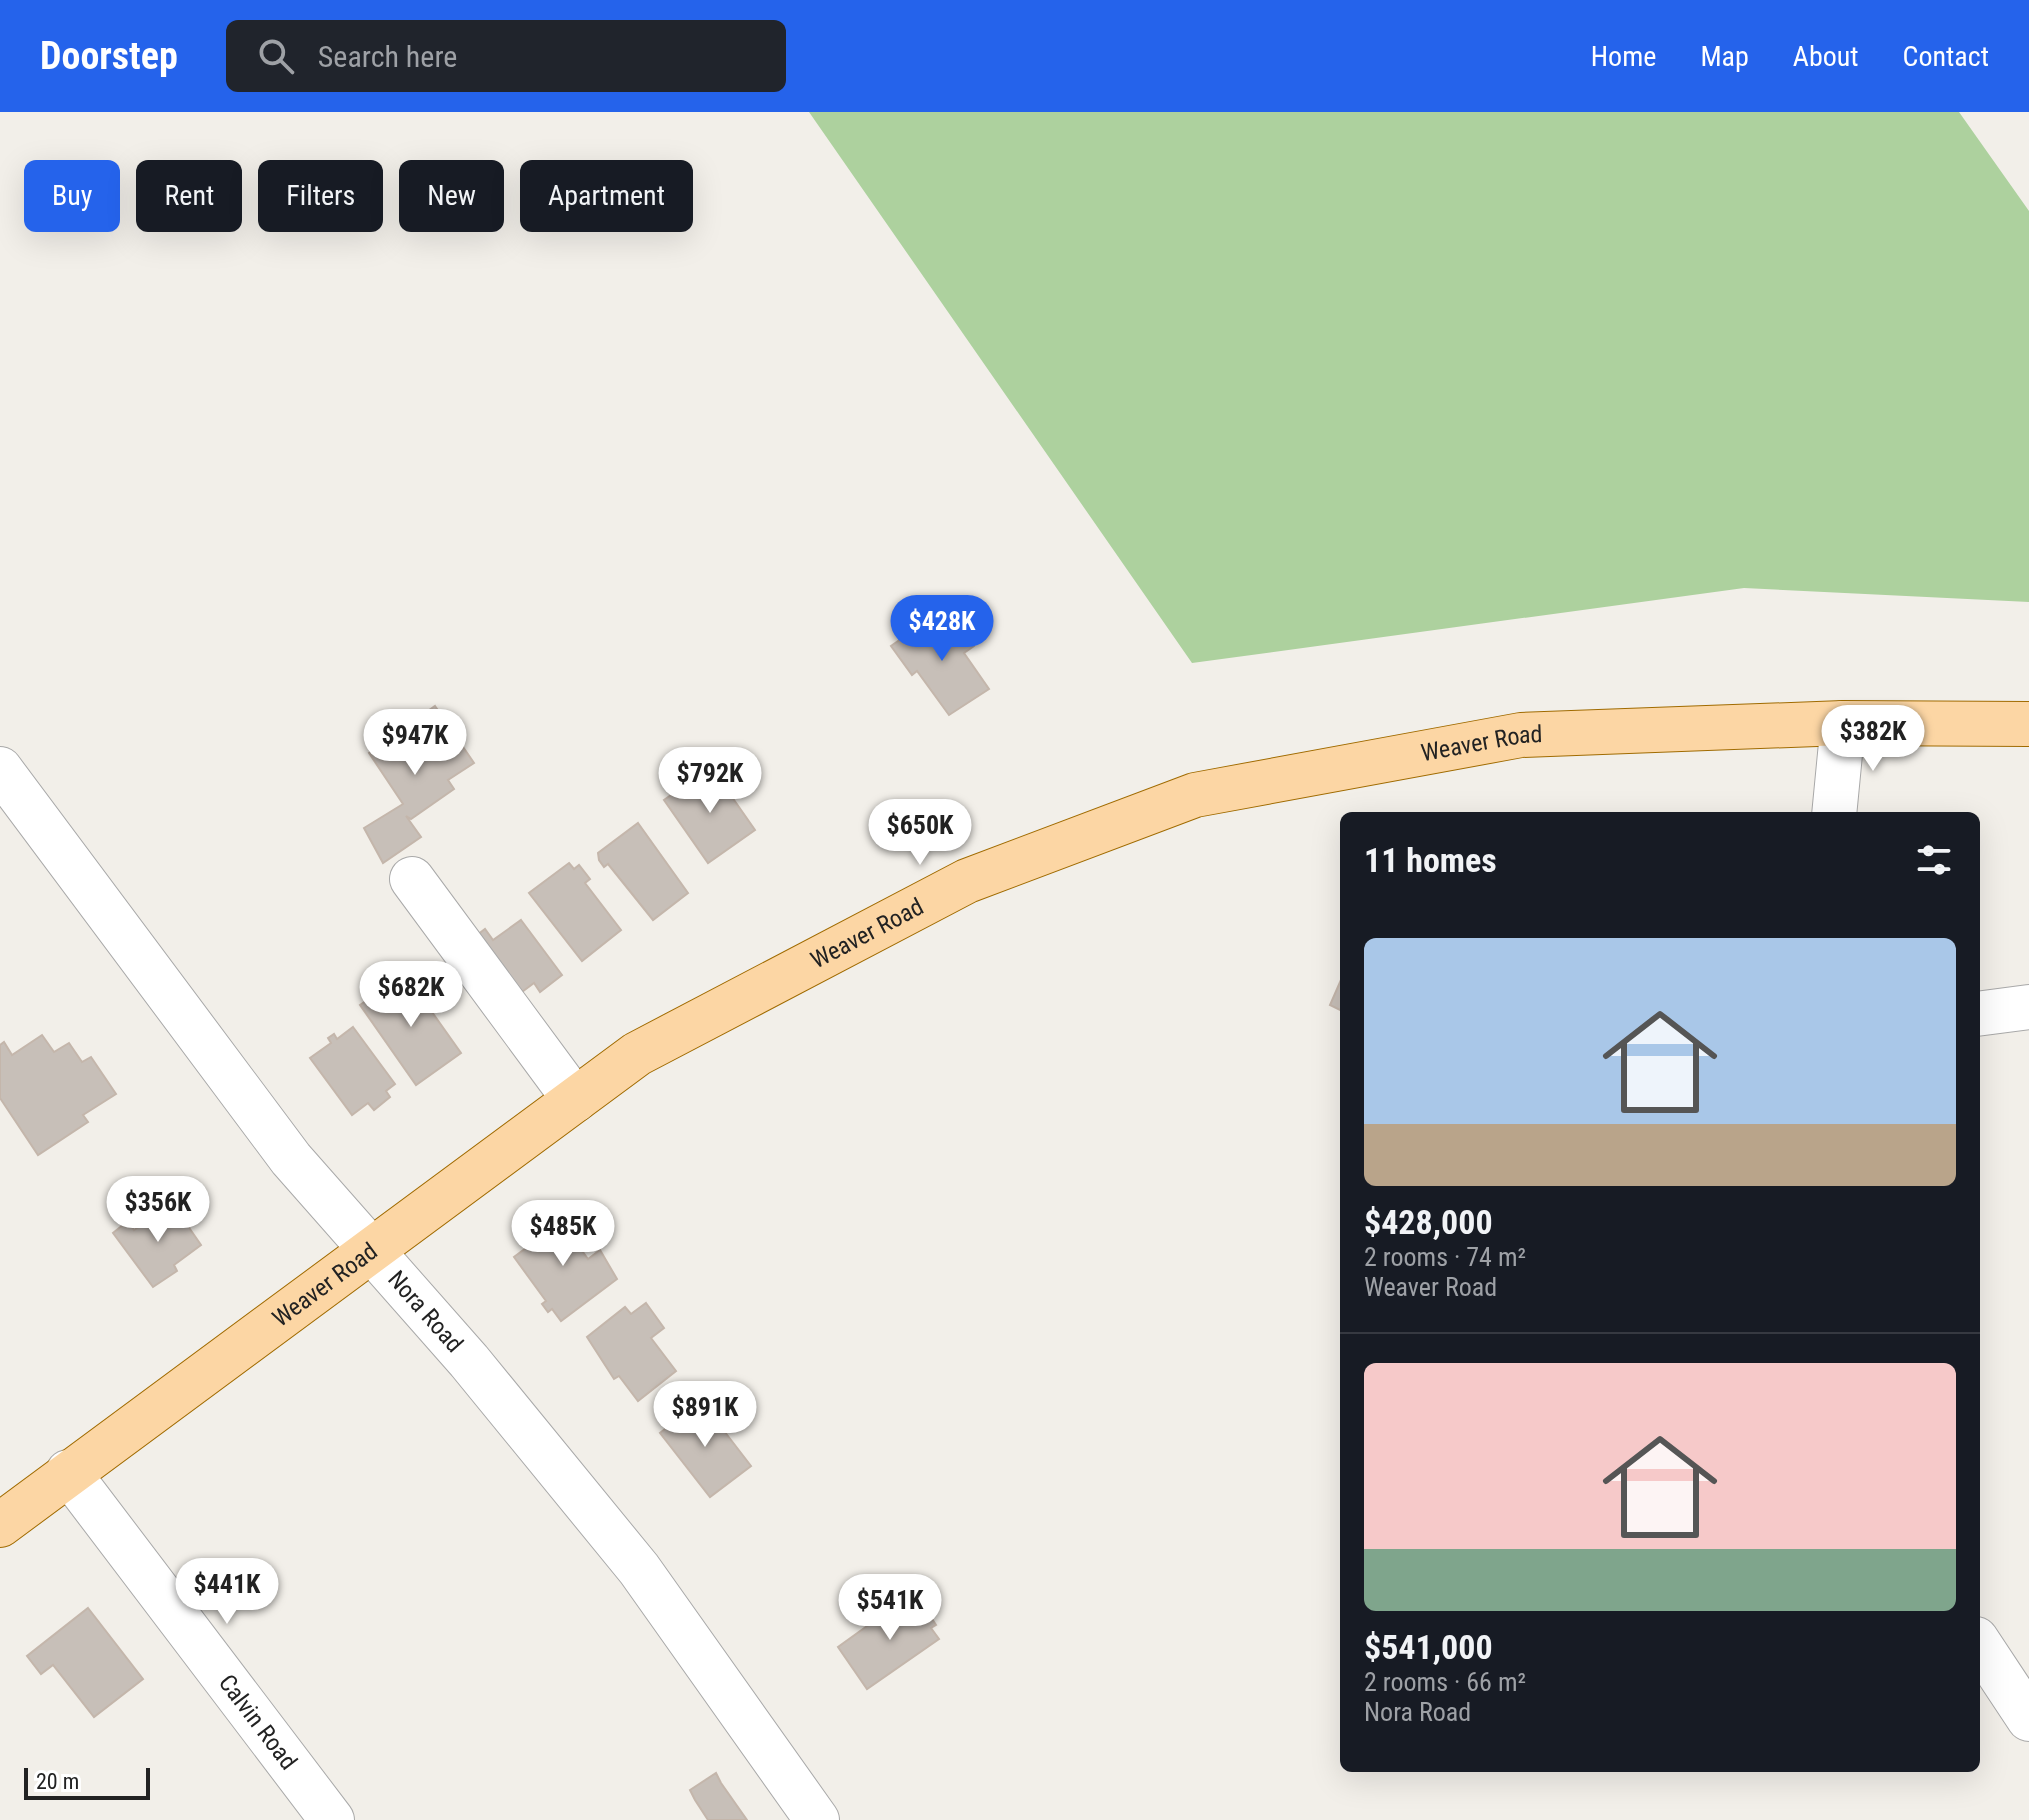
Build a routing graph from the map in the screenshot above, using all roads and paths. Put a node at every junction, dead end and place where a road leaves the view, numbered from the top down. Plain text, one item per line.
1 (1843, 723) junction
2 (2029, 724) edge
3 (0, 769) edge
4 (1834, 812) edge
5 (412, 879) dead end
6 (2029, 1007) edge
7 (1980, 1013) edge
8 (575, 1100) junction
9 (369, 1249) junction
10 (68, 1472) junction
11 (0, 1525) edge
12 (1980, 1645) edge
13 (2029, 1719) edge
14 (332, 1820) edge
15 (817, 1820) edge

1 - 2 main road, Weaver Road
1 - 4 street
1 - 8 main road, Weaver Road
3 - 9 street, Nora Road
5 - 8 street
6 - 7 street
8 - 9 main road, Weaver Road
9 - 10 main road, Weaver Road
9 - 15 street, Nora Road
10 - 11 main road, Weaver Road
10 - 14 street, Calvin Road
12 - 13 street

